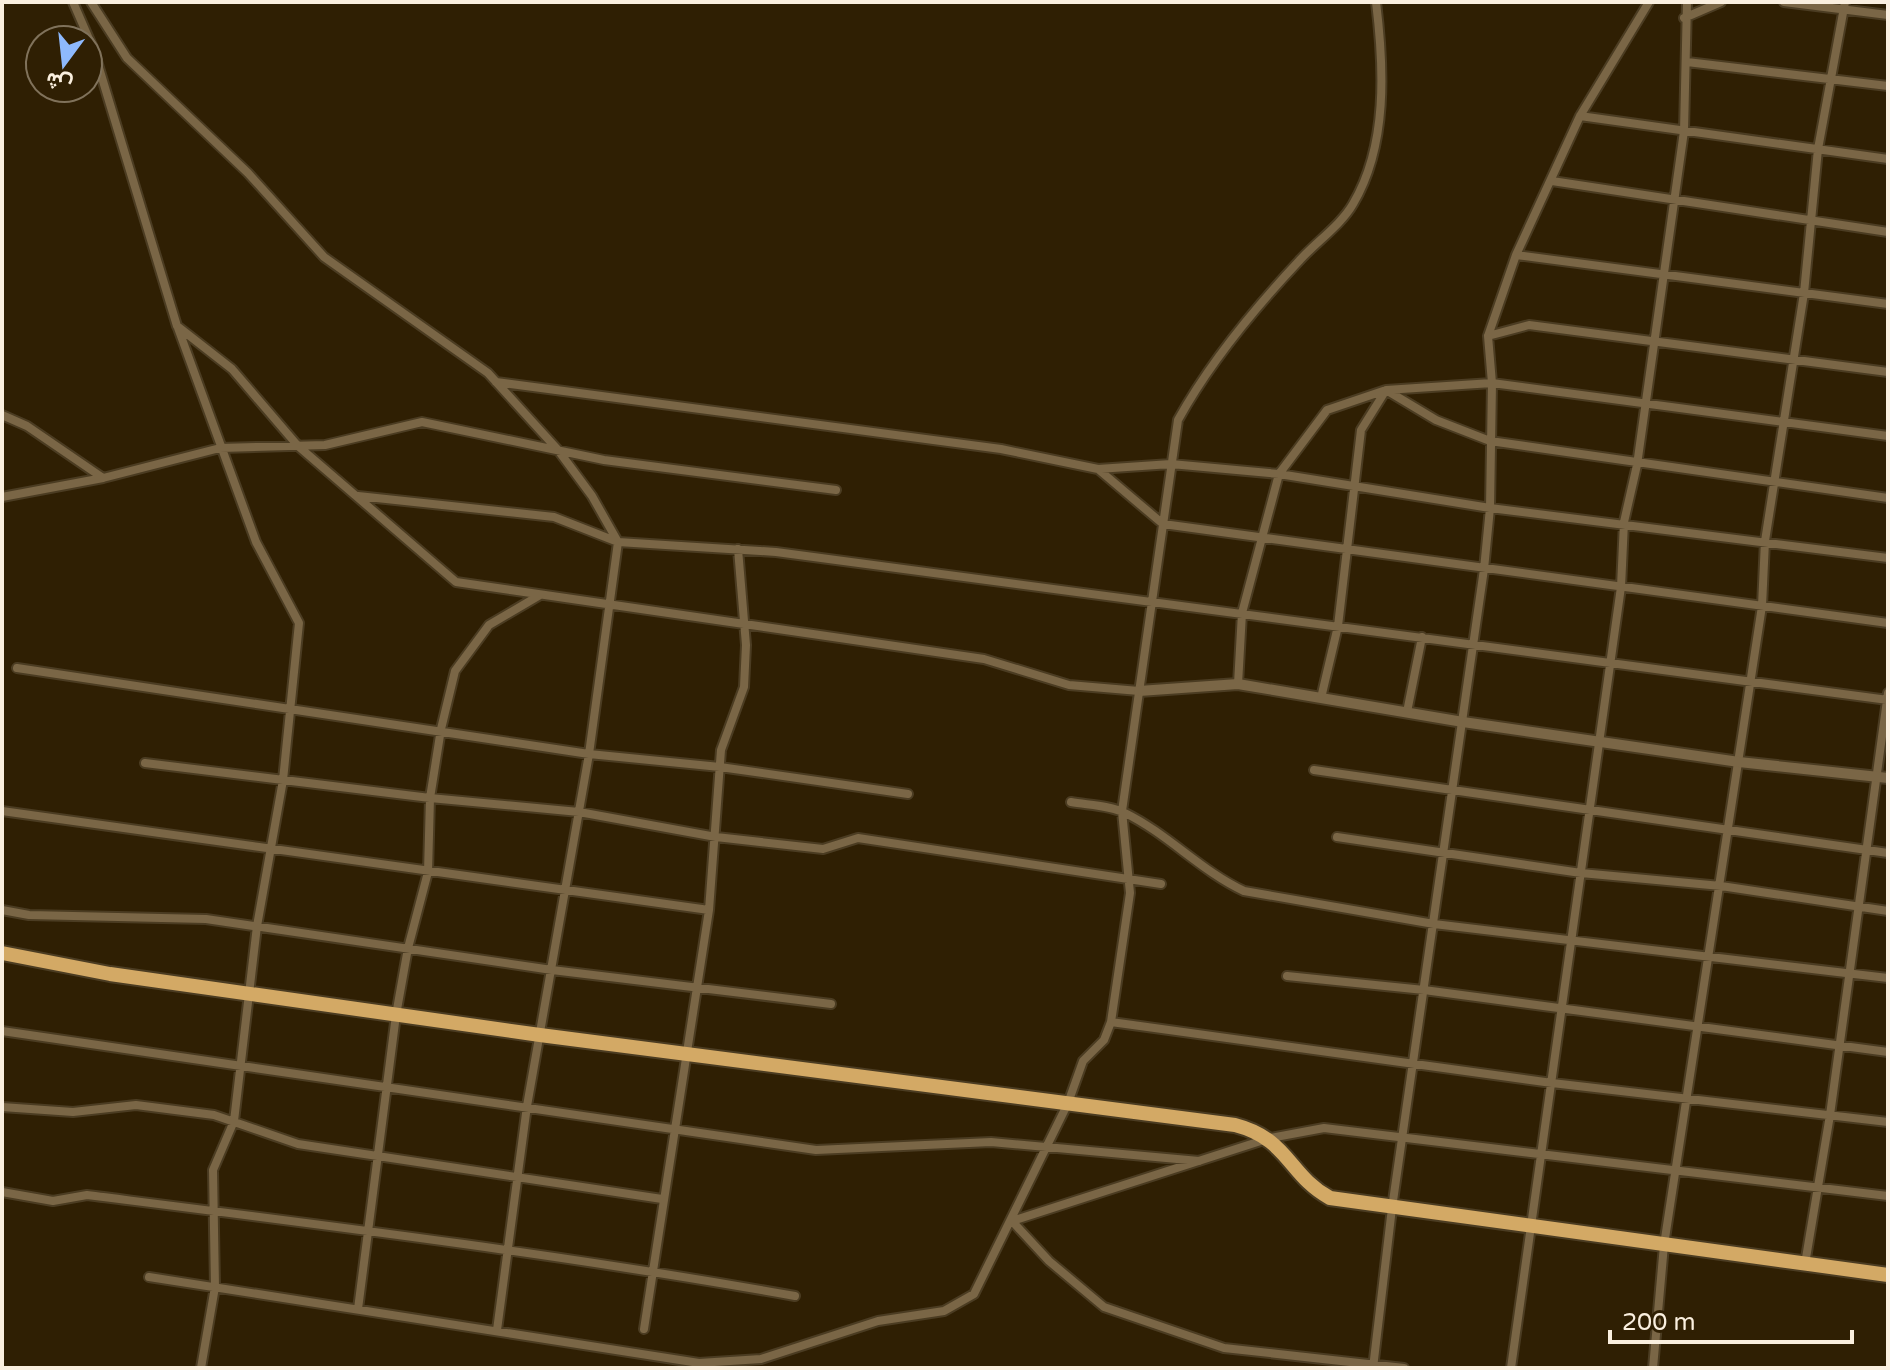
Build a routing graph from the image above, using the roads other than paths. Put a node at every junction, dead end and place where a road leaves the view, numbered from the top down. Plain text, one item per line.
1 (73, 2) edge
2 (91, 2) edge
3 (1376, 2) edge
4 (1649, 2) edge
5 (1687, 2) edge
6 (1721, 2) edge
7 (1784, 2) edge
8 (1845, 6) edge
9 (1888, 15) edge
10 (1684, 18) junction
11 (1687, 62) junction
12 (1834, 80) junction
13 (1888, 86) edge
14 (1580, 116) junction
15 (1684, 131) junction
16 (1818, 149) junction
17 (1888, 159) edge
18 (1552, 181) junction
19 (1674, 200) junction
20 (1810, 220) junction
21 (1888, 232) edge
22 (1516, 255) junction
23 (1663, 275) junction
24 (1804, 293) junction
25 (1888, 304) edge
26 (177, 326) junction
27 (1488, 336) junction
28 (1653, 341) junction
29 (1792, 360) junction
30 (1888, 372) edge
31 (496, 382) junction
32 (1492, 383) junction
33 (1386, 390) junction
34 (1646, 404) junction
35 (2, 415) edge
36 (1783, 422) junction
37 (1888, 436) edge
38 (1490, 441) junction
39 (298, 446) junction
40 (220, 448) junction
41 (558, 450) junction
42 (1171, 464) junction
43 (1637, 465) junction
44 (1098, 469) junction
45 (1279, 474) junction
46 (103, 478) junction
47 (1777, 483) junction
48 (1354, 488) junction
49 (836, 490) dead end
50 (358, 496) junction
51 (2, 497) edge
52 (1888, 498) edge
53 (1490, 508) junction
54 (1624, 522) junction
55 (1163, 524) junction
56 (1262, 539) junction
57 (1765, 541) junction
58 (618, 542) junction
59 (738, 549) junction
60 (1347, 551) junction
61 (1888, 558) edge
62 (1484, 569) junction
63 (1621, 587) junction
64 (541, 594) junction
65 (1152, 600) junction
66 (610, 605) junction
67 (1762, 606) junction
68 (1242, 613) junction
69 (1888, 623) edge
70 (744, 624) junction
71 (1338, 626) junction
72 (1422, 637) junction
73 (1475, 644) junction
74 (1611, 662) junction
75 (17, 668) dead end
76 (1751, 681) junction
77 (1238, 684) junction
78 (1139, 691) junction
79 (1888, 693) edge
80 (1321, 698) junction
81 (1888, 700) edge
82 (290, 707) junction
83 (1407, 712) junction
84 (1463, 722) junction
85 (441, 729) junction
86 (1599, 742) junction
87 (589, 754) junction
88 (1739, 762) junction
89 (145, 763) dead end
90 (720, 767) junction
91 (1314, 770) dead end
92 (1882, 777) edge
93 (283, 780) junction
94 (1453, 792) junction
95 (908, 794) dead end
96 (430, 798) junction
97 (1071, 802) dead end
98 (2, 811) edge
99 (1122, 811) junction
100 (1590, 811) junction
101 (579, 812) junction
102 (1729, 830) junction
103 (716, 837) junction
104 (1337, 837) dead end
105 (271, 850) junction
106 (1867, 850) junction
107 (1444, 853) junction
108 (1888, 853) edge
109 (428, 872) junction
110 (1581, 873) junction
111 (1129, 879) junction
112 (1161, 884) dead end
113 (1721, 886) junction
114 (565, 891) junction
115 (1859, 907) junction
116 (2, 910) edge
117 (709, 910) junction
118 (1888, 911) edge
119 (1434, 924) junction
120 (257, 926) junction
121 (1572, 938) junction
122 (408, 948) junction
123 (2, 953) edge
124 (1710, 956) junction
125 (552, 970) junction
126 (1850, 972) junction
127 (1287, 976) dead end
128 (1888, 978) edge
129 (695, 987) junction
130 (1424, 990) junction
131 (249, 994) junction
132 (831, 1004) dead end
133 (1562, 1011) junction
134 (396, 1015) junction
135 (1111, 1022) junction
136 (1699, 1029) junction
137 (2, 1031) edge
138 (540, 1035) junction
139 (1840, 1048) junction
140 (1888, 1052) edge
141 (684, 1054) junction
142 (1413, 1062) junction
143 (241, 1065) junction
144 (1552, 1083) junction
145 (386, 1086) junction
146 (1689, 1100) junction
147 (1068, 1103) junction
148 (527, 1106) junction
149 (2, 1107) edge
150 (1830, 1115) junction
151 (234, 1121) junction
152 (1888, 1122) edge
153 (674, 1128) junction
154 (1270, 1138) junction
155 (1402, 1138) junction
156 (1048, 1145) junction
157 (1542, 1154) junction
158 (377, 1156) junction
159 (1199, 1161) junction
160 (1678, 1170) junction
161 (517, 1179) junction
162 (1816, 1188) junction
163 (2, 1192) edge
164 (1888, 1196) edge
165 (662, 1199) junction
166 (1392, 1208) junction
167 (214, 1211) junction
168 (1012, 1221) junction
169 (1529, 1226) junction
170 (368, 1230) junction
171 (1664, 1245) junction
172 (507, 1250) junction
173 (1805, 1264) junction
174 (652, 1270) junction
175 (1888, 1275) edge
176 (149, 1277) dead end
177 (215, 1287) junction
178 (795, 1296) dead end
179 (358, 1309) junction
180 (644, 1329) dead end
181 (497, 1330) junction
182 (1373, 1366) edge
183 (201, 1368) edge
184 (1404, 1368) edge
185 (1511, 1368) edge
186 (1653, 1368) edge

1 - 26 street
2 - 31 street
3 - 42 street
4 - 14 street
5 - 10 street
6 - 10 street
7 - 8 street
8 - 9 street
8 - 12 street
10 - 11 street
11 - 12 street
11 - 15 street
12 - 13 street
12 - 16 street
14 - 15 street
14 - 18 street
15 - 16 street
15 - 19 street
16 - 17 street
16 - 20 street
18 - 19 street
18 - 22 street
19 - 20 street
19 - 23 street
20 - 21 street
20 - 24 street
22 - 23 street
22 - 27 street
23 - 24 street
23 - 28 street
24 - 25 street
24 - 29 street
26 - 39 street
26 - 40 street
27 - 28 street
27 - 32 street
28 - 29 street
28 - 34 street
29 - 30 street
29 - 36 street
31 - 41 street
31 - 44 street
32 - 33 street
32 - 34 street
32 - 38 street
33 - 38 street
33 - 45 street
33 - 48 street
34 - 36 street
34 - 43 street
35 - 46 street
36 - 37 street
36 - 47 street
38 - 43 street
38 - 53 street
39 - 40 street
39 - 41 street
39 - 50 street
40 - 46 street
40 - 82 street
41 - 49 street
41 - 58 street
42 - 44 street
42 - 45 street
42 - 55 street
43 - 47 street
43 - 54 street
44 - 55 street
45 - 48 street
45 - 56 street
46 - 51 street
47 - 52 street
47 - 57 street
48 - 53 street
48 - 60 street
50 - 58 street
50 - 64 street
53 - 54 street
53 - 62 street
54 - 57 street
54 - 63 street
55 - 56 street
55 - 65 street
56 - 60 street
56 - 68 street
57 - 61 street
57 - 67 street
58 - 59 street
58 - 66 street
59 - 65 street
59 - 70 street
60 - 62 street
60 - 71 street
62 - 63 street
62 - 73 street
63 - 67 street
63 - 74 street
64 - 66 street
64 - 85 street
65 - 68 street
65 - 78 street
66 - 70 street
66 - 87 street
67 - 69 street
67 - 76 street
68 - 71 street
68 - 77 street
70 - 78 street
70 - 90 street
71 - 72 street
71 - 80 street
72 - 73 street
72 - 83 street
73 - 74 street
73 - 84 street
74 - 76 street
74 - 86 street
75 - 82 street
76 - 81 street
76 - 88 street
77 - 78 street
77 - 80 street
78 - 99 street
79 - 81 street
80 - 83 street
81 - 92 street
82 - 85 street
82 - 93 street
83 - 84 street
84 - 86 street
84 - 94 street
85 - 87 street
85 - 96 street
86 - 88 street
86 - 100 street
87 - 90 street
87 - 101 street
88 - 92 street
88 - 102 street
89 - 93 street
90 - 95 street
90 - 103 street
91 - 94 street
92 - 106 street
93 - 96 street
93 - 105 street
94 - 100 street
94 - 107 street
96 - 101 street
96 - 109 street
97 - 99 street
98 - 105 street
99 - 111 street
99 - 119 street
100 - 102 street
100 - 110 street
101 - 103 street
101 - 114 street
102 - 106 street
102 - 113 street
103 - 111 street
103 - 117 street
104 - 107 street
105 - 109 street
105 - 120 street
106 - 108 street
106 - 115 street
107 - 110 street
107 - 119 street
109 - 114 street
109 - 122 street
110 - 113 street
110 - 121 street
111 - 112 street
111 - 135 street
113 - 115 street
113 - 124 street
114 - 117 street
114 - 125 street
115 - 118 street
115 - 126 street
116 - 120 street
117 - 129 street
119 - 121 street
119 - 130 street
120 - 122 street
120 - 131 street
121 - 124 street
121 - 133 street
122 - 125 street
122 - 134 street
123 - 131 main road
124 - 126 street
124 - 136 street
125 - 129 street
125 - 138 street
126 - 128 street
126 - 139 street
127 - 130 street
129 - 132 street
129 - 141 street
130 - 133 street
130 - 142 street
131 - 134 main road
131 - 143 street
133 - 136 street
133 - 144 street
134 - 138 main road
134 - 145 street
135 - 142 street
135 - 147 street
136 - 139 street
136 - 146 street
137 - 143 street
138 - 141 main road
138 - 148 street
139 - 140 street
139 - 150 street
141 - 147 main road
141 - 153 street
142 - 144 street
142 - 155 street
143 - 145 street
143 - 151 street
144 - 146 street
144 - 157 street
145 - 148 street
145 - 158 street
146 - 150 street
146 - 160 street
147 - 154 main road
147 - 156 street
148 - 153 street
148 - 161 street
149 - 151 street
150 - 152 street
150 - 162 street
151 - 158 street
151 - 167 street
153 - 156 street
153 - 165 street
154 - 155 street
154 - 159 street
154 - 166 main road
155 - 157 street
155 - 166 street
156 - 159 street
156 - 168 street
157 - 160 street
157 - 169 street
158 - 161 street
158 - 170 street
159 - 168 street
160 - 162 street
160 - 171 street
161 - 165 street
161 - 172 street
162 - 164 street
162 - 173 street
163 - 167 street
165 - 174 street
166 - 169 main road
166 - 182 street
167 - 170 street
167 - 177 street
168 - 181 street
168 - 182 street
169 - 171 main road
169 - 185 street
170 - 172 street
170 - 179 street
171 - 173 main road
171 - 186 street
172 - 174 street
172 - 181 street
173 - 175 main road
174 - 178 street
174 - 180 street
176 - 177 street
177 - 179 street
177 - 183 street
179 - 181 street
182 - 184 street

